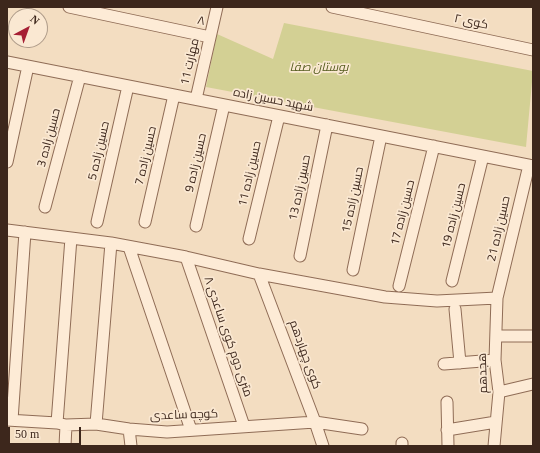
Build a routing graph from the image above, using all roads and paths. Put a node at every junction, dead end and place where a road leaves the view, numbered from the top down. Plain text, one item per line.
1 (69, 7) edge
2 (217, 7) edge
3 (332, 7) edge
4 (210, 37) junction
5 (533, 50) edge
6 (7, 62) edge
7 (28, 66) junction
8 (80, 76) junction
9 (128, 86) junction
10 (174, 95) junction
11 (196, 99) junction
12 (224, 105) junction
13 (279, 116) junction
14 (327, 125) junction
15 (381, 136) junction
16 (434, 146) junction
17 (483, 156) junction
18 (7, 162) edge
19 (531, 165) edge
20 (45, 207) dead end
21 (96, 222) dead end
22 (145, 222) dead end
23 (196, 226) dead end
24 (7, 230) edge
25 (25, 232) junction
26 (71, 238) junction
27 (249, 239) dead end
28 (111, 244) junction
29 (129, 247) junction
30 (300, 256) dead end
31 (186, 257) junction
32 (353, 270) dead end
33 (259, 274) junction
34 (452, 281) dead end
35 (399, 286) dead end
36 (497, 298) junction
37 (455, 309) dead end
38 (496, 336) junction
39 (533, 336) edge
40 (495, 360) junction
41 (460, 363) junction
42 (444, 364) dead end
43 (533, 384) edge
44 (499, 392) junction
45 (447, 402) dead end
46 (9, 420) edge
47 (316, 422) junction
48 (496, 422) junction
49 (61, 424) junction
50 (96, 424) junction
51 (244, 426) junction
52 (130, 429) junction
53 (362, 429) dead end
54 (191, 430) junction
55 (447, 430) junction
56 (65, 446) edge
57 (130, 446) edge
58 (323, 446) edge
59 (448, 446) edge
60 (494, 446) edge

1 - 4 street, ۸
2 - 4 street, مهارت 11
3 - 5 street, کوی ۲
4 - 11 street, مهارت 11
6 - 7 street, شهید حسین زاده
7 - 8 street, شهید حسین زاده
7 - 18 street
8 - 9 street, شهید حسین زاده
8 - 20 street, حسین زاده 3
9 - 10 street, شهید حسین زاده
9 - 21 street, حسین زاده 5
10 - 11 street, شهید حسین زاده
10 - 22 street, حسین زاده 7
11 - 12 street, شهید حسین زاده
12 - 13 street, شهید حسین زاده
12 - 23 street, حسین زاده 9
13 - 14 street, شهید حسین زاده
13 - 27 street, حسین زاده 11
14 - 15 street, شهید حسین زاده
14 - 30 street, حسین زاده 13
15 - 16 street, شهید حسین زاده
15 - 32 street, حسین زاده 15
16 - 17 street, شهید حسین زاده
16 - 35 street, حسین زاده 17
17 - 19 street, شهید حسین زاده
17 - 34 street, حسین زاده 19
19 - 36 street, حسین زاده 21
24 - 25 street
25 - 26 street
25 - 46 street
26 - 28 street
26 - 49 street
28 - 29 street
28 - 50 street
29 - 31 street
29 - 54 street
31 - 33 street
31 - 51 street, ۸ متری دوم کوی ساعدی
33 - 36 street
33 - 47 street, کوی چهاردهم
36 - 38 street, هجدهم
37 - 41 street
38 - 39 street
38 - 40 street, هجدهم
40 - 41 street
40 - 44 street, هجدهم
41 - 42 street
43 - 44 street
44 - 48 street, هجدهم
45 - 55 street
46 - 49 street, کوچه ساعدی
47 - 51 street, کوچه ساعدی
47 - 53 street, کوچه ساعدی
47 - 58 street, کوی چهاردهم
48 - 55 street
48 - 60 street, هجدهم
49 - 50 street, کوچه ساعدی
49 - 56 street
50 - 52 street, کوچه ساعدی
51 - 54 street, کوچه ساعدی
52 - 54 street, کوچه ساعدی
52 - 57 street
55 - 59 street

